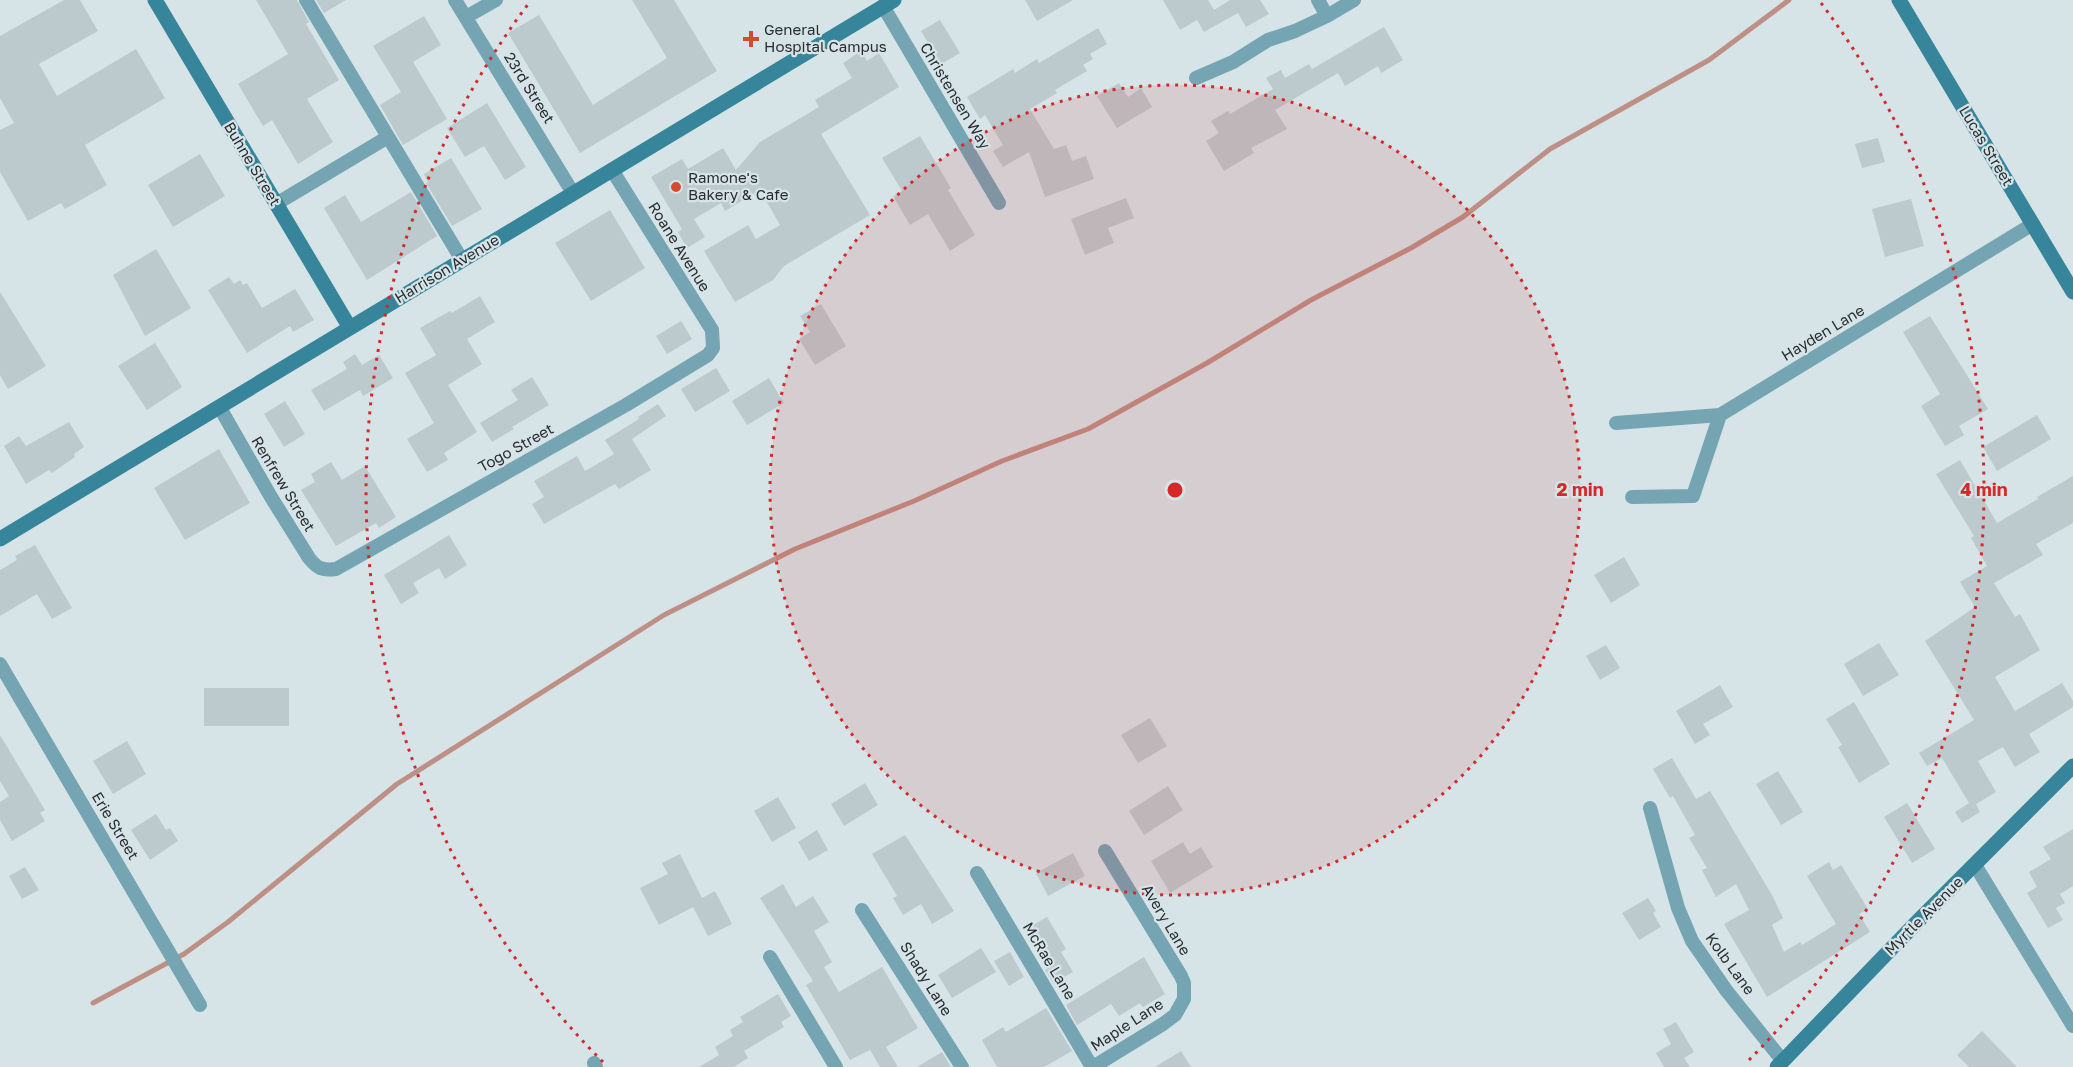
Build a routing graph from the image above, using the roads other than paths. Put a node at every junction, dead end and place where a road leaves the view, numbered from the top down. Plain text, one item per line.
1 (306, 0) edge
2 (455, 0) edge
3 (495, 0) edge
4 (1317, 0) edge
5 (1354, 0) edge
6 (1899, 0) edge
7 (159, 2) edge
8 (888, 3) edge
9 (1327, 16) junction
10 (466, 17) junction
11 (1196, 78) dead end
12 (388, 137) junction
13 (612, 170) junction
14 (573, 193) junction
15 (999, 203) dead end
16 (276, 204) junction
17 (2033, 224) junction
18 (462, 260) junction
19 (2073, 292) edge
20 (350, 328) junction
21 (713, 343) joint
22 (220, 408) junction
23 (1720, 415) junction
24 (1616, 423) dead end
25 (1632, 496) dead end
26 (0, 538) edge
27 (326, 570) joint
28 (0, 664) edge
29 (2073, 766) edge
30 (1650, 807) dead end
31 (1105, 850) dead end
32 (1975, 865) junction
33 (977, 873) dead end
34 (862, 910) dead end
35 (770, 957) dead end
36 (200, 1005) dead end
37 (1178, 1010) joint
38 (2073, 1026) edge
39 (1780, 1064) edge
40 (836, 1067) edge
41 (962, 1067) edge
42 (1092, 1067) edge

1 - 12 street
2 - 10 street, 23rd Street
3 - 10 street
4 - 9 street
5 - 9 street
6 - 17 main road, Lucas Street
7 - 16 main road, Buhne Street
8 - 13 main road, Harrison Avenue
8 - 15 street, Christensen Way
9 - 11 street
10 - 14 street, 23rd Street
12 - 16 street
12 - 18 street
13 - 14 main road, Harrison Avenue
13 - 21 street, Roane Avenue
14 - 18 main road, Harrison Avenue
16 - 20 main road, Buhne Street
17 - 19 main road, Lucas Street
17 - 23 street, Hayden Lane
18 - 20 main road, Harrison Avenue
20 - 22 main road, Harrison Avenue
21 - 27 street, Togo Street
22 - 26 main road, Harrison Avenue
22 - 27 street, Renfrew Street
23 - 24 street, Hayden Lane
23 - 25 street
28 - 36 street, Erie Street
29 - 32 main road, Myrtle Avenue
30 - 39 street, Kolb Lane
31 - 37 street, Avery Lane
32 - 38 street
32 - 39 main road, Myrtle Avenue
33 - 42 street, McRae Lane
34 - 41 street, Shady Lane
35 - 40 street
37 - 42 street, Maple Lane

